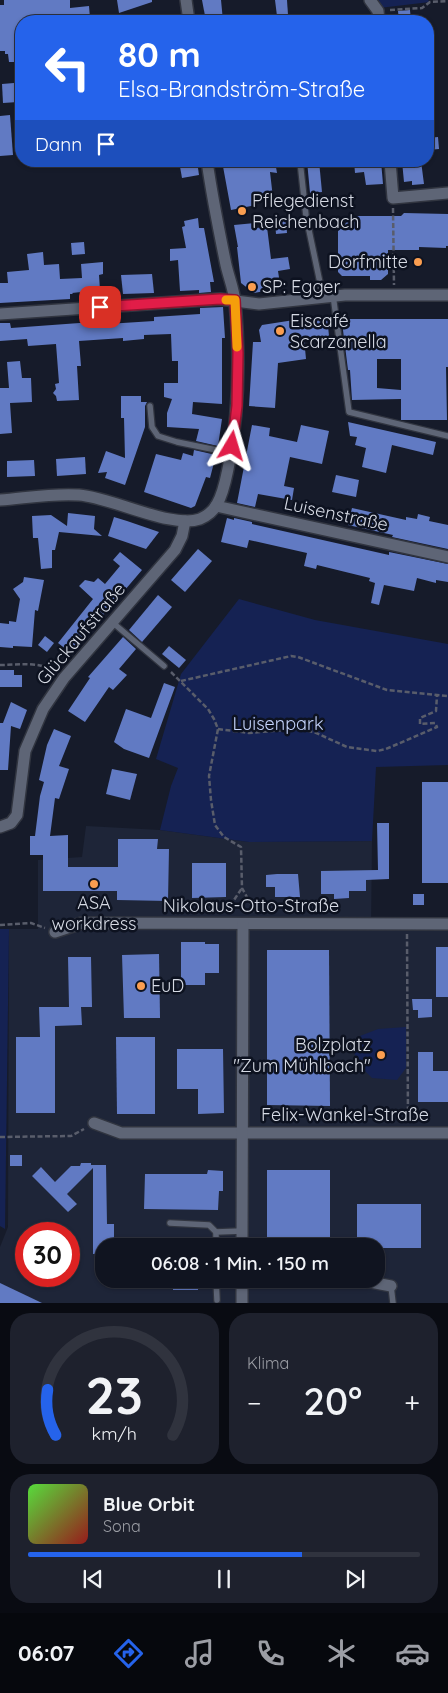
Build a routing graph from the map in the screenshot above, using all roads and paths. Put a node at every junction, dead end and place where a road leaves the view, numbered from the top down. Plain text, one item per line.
1 (186, 0) edge
2 (370, 0) edge
3 (448, 1) edge
4 (188, 15) edge
5 (378, 15) edge
6 (384, 15) edge
7 (208, 167) edge
8 (301, 167) edge
9 (390, 167) edge
10 (448, 193) edge
11 (393, 202) junction
12 (394, 294) junction
13 (448, 295) edge
14 (328, 296) junction
15 (235, 300) junction
16 (0, 314) edge
17 (150, 406) dead end
18 (448, 436) edge
19 (231, 453) junction
20 (0, 500) edge
21 (216, 506) junction
22 (185, 521) junction
23 (448, 557) edge
24 (112, 622) junction
25 (0, 664) edge
26 (164, 666) joint
27 (64, 678) junction
28 (181, 681) junction
29 (437, 695) junction
30 (448, 696) edge
31 (218, 729) junction
32 (0, 827) edge
33 (242, 888) junction
34 (220, 923) junction
35 (243, 924) junction
36 (261, 924) junction
37 (407, 924) junction
38 (448, 924) edge
39 (0, 925) edge
40 (55, 932) joint
41 (94, 1123) joint
42 (242, 1133) junction
43 (408, 1133) junction
44 (448, 1133) edge
45 (0, 1137) edge
46 (170, 1224) dead end
47 (242, 1231) junction
48 (216, 1232) junction
49 (216, 1238) edge
50 (242, 1238) edge
51 (385, 1285) edge
52 (391, 1286) joint
53 (216, 1288) edge
54 (242, 1288) edge
55 (217, 1300) dead end
56 (242, 1303) edge
57 (393, 1303) edge

1 - 4 street
2 - 5 street
3 - 6 path
7 - 15 street
8 - 14 lane
9 - 11 street
10 - 11 street
11 - 12 path
12 - 13 street
12 - 14 street
14 - 15 street
14 - 18 lane
15 - 16 street
15 - 19 street
17 - 19 lane
19 - 21 street
20 - 22 street
21 - 22 street
21 - 23 street, Luisenstraße
22 - 24 street, Glückaufstraße
24 - 26 lane
24 - 27 street, Glückaufstraße
25 - 27 path
26 - 28 path
27 - 32 street, Glückaufstraße
28 - 29 path
28 - 31 path
29 - 30 path
29 - 31 path
31 - 33 path
33 - 34 path
33 - 36 path
34 - 35 street, Nikolaus-Otto-Straße
34 - 40 street, Nikolaus-Otto-Straße
35 - 36 street, Nikolaus-Otto-Straße
35 - 42 street, Felix-Wankel-Straße
36 - 37 street, Nikolaus-Otto-Straße
37 - 38 street, Nikolaus-Otto-Straße
37 - 43 path
39 - 40 path
41 - 42 street, Felix-Wankel-Straße
41 - 45 path
42 - 43 street, Felix-Wankel-Straße
42 - 47 street, Felix-Wankel-Straße
43 - 44 street, Felix-Wankel-Straße
46 - 48 lane
47 - 48 lane
47 - 50 street, Felix-Wankel-Straße
48 - 49 lane
51 - 52 street
52 - 57 lane
53 - 55 lane
54 - 56 street

